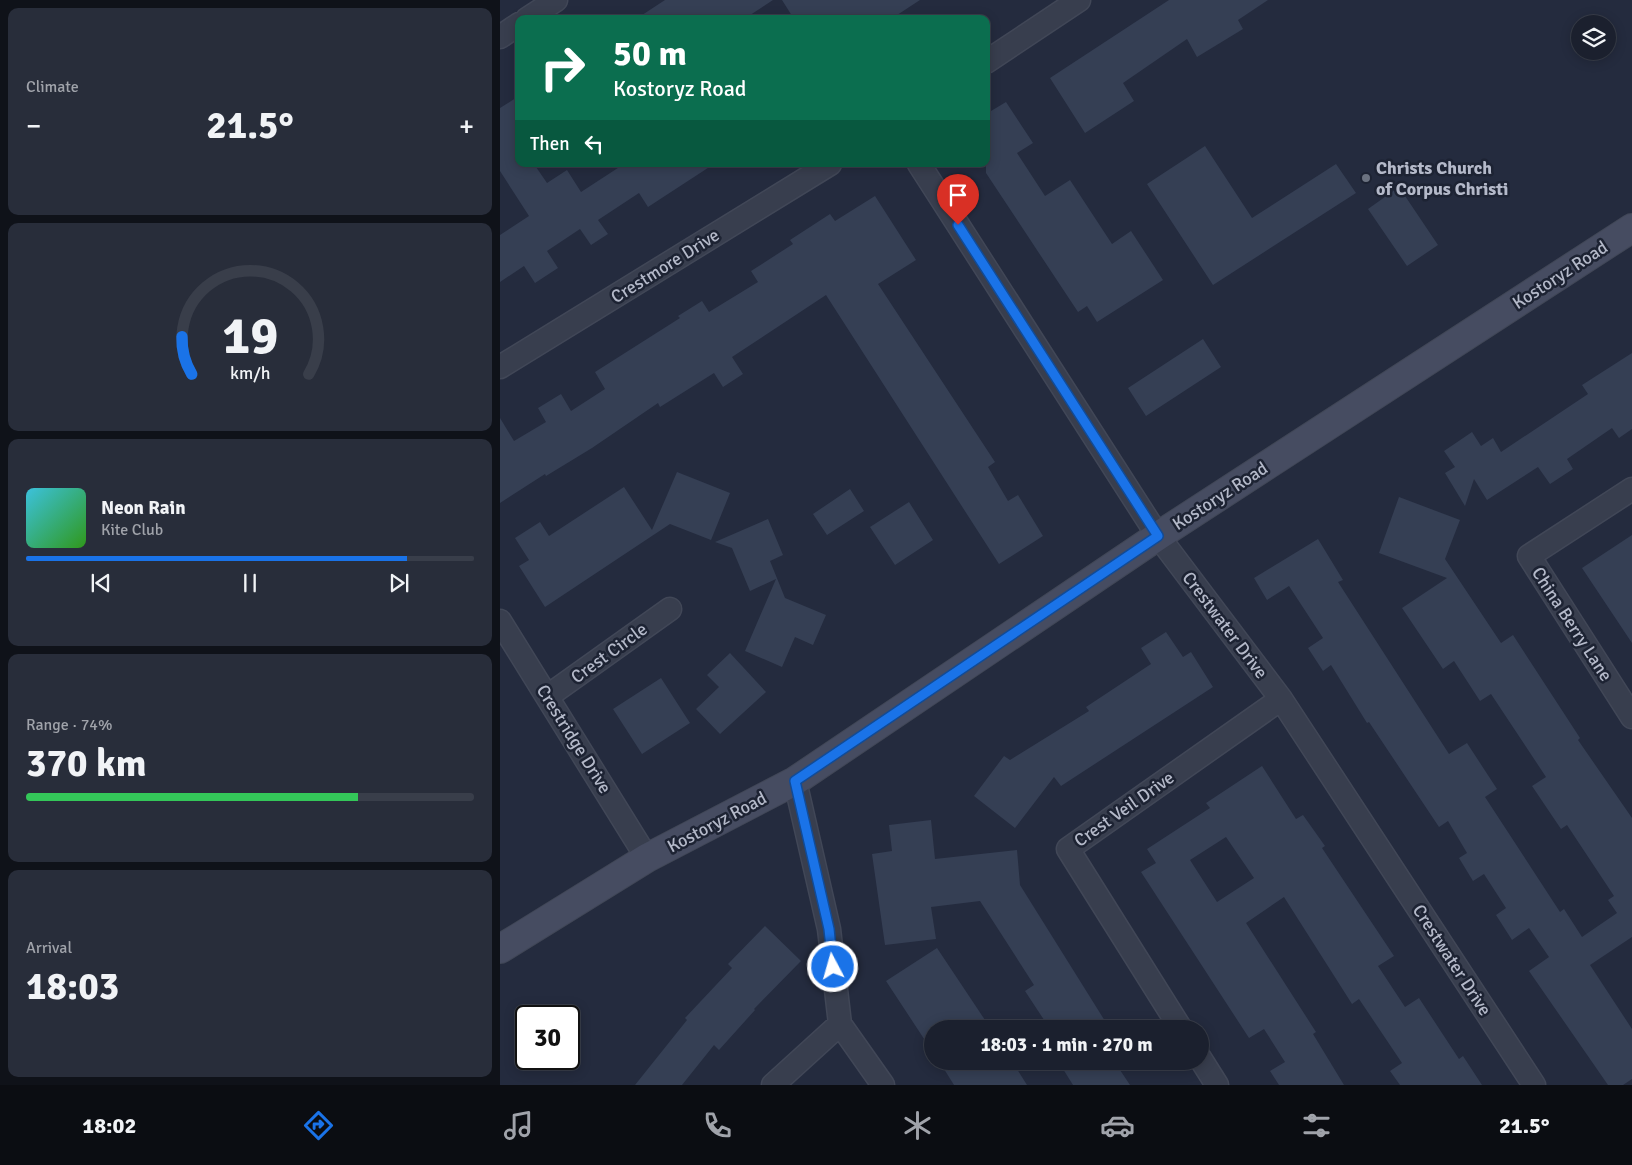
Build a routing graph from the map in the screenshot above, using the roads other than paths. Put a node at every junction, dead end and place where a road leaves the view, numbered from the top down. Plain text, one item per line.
1 (556, 0) edge
2 (1078, 0) edge
3 (533, 15) edge
4 (515, 27) edge
5 (500, 37) edge
6 (990, 59) edge
7 (825, 167) edge
8 (921, 167) edge
9 (1632, 228) edge
10 (500, 367) edge
11 (1632, 489) edge
12 (1158, 536) junction
13 (670, 609) dead end
14 (500, 621) edge
15 (548, 696) junction
16 (1280, 699) junction
17 (1632, 717) edge
18 (795, 781) junction
19 (647, 858) junction
20 (500, 949) edge
21 (1175, 1020) edge
22 (840, 1024) junction
23 (1208, 1070) edge
24 (773, 1085) edge
25 (883, 1085) edge
26 (1217, 1085) edge
27 (1534, 1085) edge

1 - 3 street
2 - 6 street
4 - 5 street
7 - 10 street, Crestmore Drive
8 - 12 street, Crestwater Drive
9 - 12 main road, Kostoryz Road
11 - 17 street, China Berry Lane
12 - 16 street, Crestwater Drive
12 - 18 main road, Kostoryz Road
13 - 15 street, Crest Circle
14 - 15 street, Crestridge Drive
15 - 19 street, Crestridge Drive
16 - 21 street, Crest Veil Drive
16 - 27 street, Crestwater Drive
18 - 19 main road, Kostoryz Road
18 - 22 street
19 - 20 main road, Kostoryz Road
22 - 24 street
22 - 25 street
23 - 26 street

